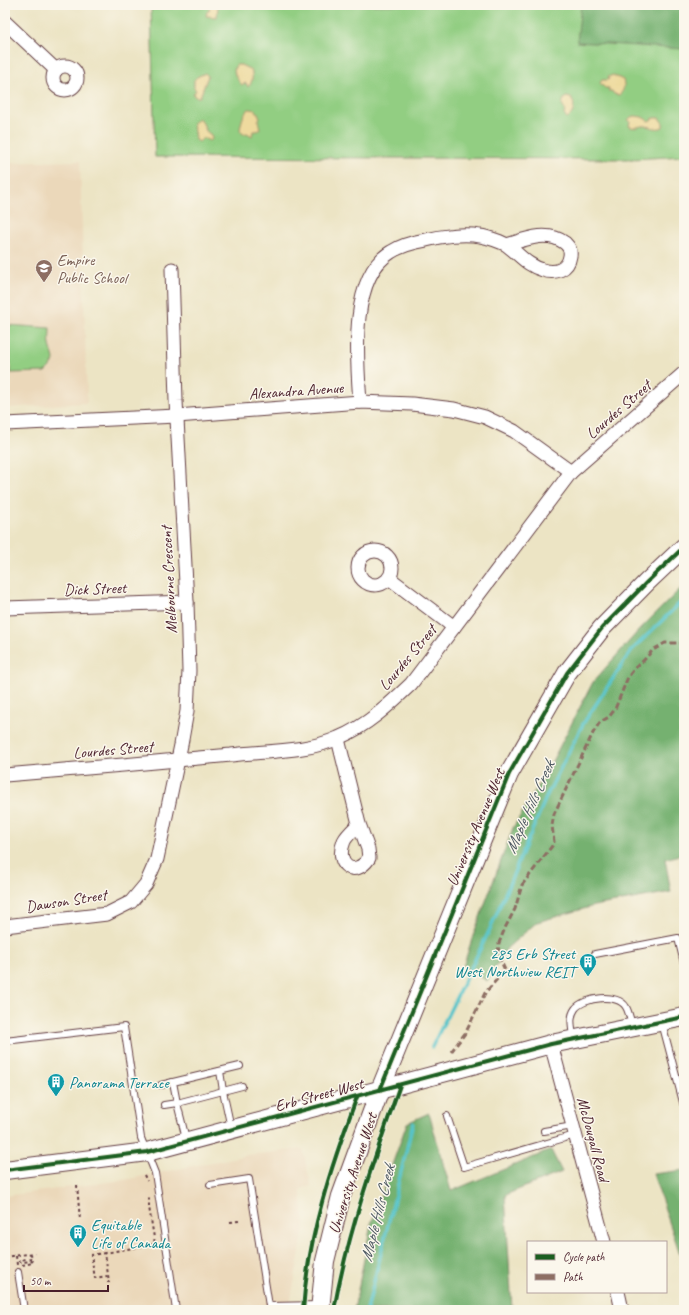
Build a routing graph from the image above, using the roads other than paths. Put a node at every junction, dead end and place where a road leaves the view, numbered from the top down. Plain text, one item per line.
1 (5, 22) edge
2 (56, 70) dead end
3 (507, 245) dead end
4 (172, 269) dead end
5 (684, 373) edge
6 (360, 402) junction
7 (177, 416) junction
8 (5, 424) edge
9 (571, 472) junction
10 (684, 547) edge
11 (389, 578) dead end
12 (187, 602) junction
13 (5, 608) edge
14 (454, 627) junction
15 (338, 739) junction
16 (179, 760) junction
17 (5, 775) edge
18 (359, 824) dead end
19 (146, 884) joint
20 (5, 926) edge
21 (595, 954) dead end
22 (684, 963) edge
23 (684, 1016) edge
24 (662, 1021) junction
25 (633, 1026) junction
26 (573, 1040) junction
27 (5, 1041) edge
28 (551, 1044) junction
29 (240, 1066) dead end
30 (220, 1071) junction
31 (173, 1082) junction
32 (161, 1085) dead end
33 (242, 1086) dead end
34 (380, 1090) junction
35 (223, 1091) junction
36 (177, 1102) junction
37 (164, 1105) dead end
38 (684, 1106) edge
39 (447, 1116) dead end
40 (232, 1130) junction
41 (574, 1130) junction
42 (544, 1132) dead end
43 (187, 1143) junction
44 (147, 1152) junction
45 (6, 1171) edge
46 (210, 1185) dead end
47 (604, 1241) edge
48 (17, 1269) road end
49 (618, 1293) edge
50 (320, 1308) edge
51 (24, 1310) edge
52 (176, 1310) edge
53 (622, 1310) edge

1 - 2 street
3 - 6 street
4 - 7 street, Melbourne Crescent
5 - 9 street, Lourdes Street
6 - 7 street, Alexandra Avenue
6 - 9 street, Alexandra Avenue
7 - 8 street, Alexandra Avenue
7 - 12 street, Melbourne Crescent
9 - 14 street, Lourdes Street
10 - 34 main road, University Avenue West
11 - 14 street
12 - 13 street, Dick Street
12 - 16 street, Melbourne Crescent
14 - 15 street, Lourdes Street
15 - 16 street, Lourdes Street
15 - 18 street
16 - 17 street, Lourdes Street
16 - 19 street, Melbourne Crescent
19 - 20 street, Dawson Street
21 - 22 lane
23 - 24 main road, Erb Street West
24 - 25 main road, Erb Street West
24 - 38 lane
25 - 26 main road, Erb Street West
25 - 26 lane
26 - 28 main road, Erb Street West
27 - 44 lane
28 - 34 main road, Erb Street West
28 - 41 street, McDougall Road
29 - 30 lane
30 - 31 lane
30 - 35 lane
31 - 32 lane
31 - 36 lane
33 - 35 lane
34 - 40 main road, Erb Street West
34 - 50 main road, University Avenue West
35 - 36 lane
35 - 40 lane
36 - 37 lane
36 - 43 lane
39 - 41 lane
40 - 43 main road, Erb Street West
41 - 42 lane
41 - 47 street, McDougall Road
43 - 44 main road, Erb Street West
44 - 45 main road, Erb Street West
44 - 52 lane
46 - 50 lane
48 - 51 lane
49 - 53 street

